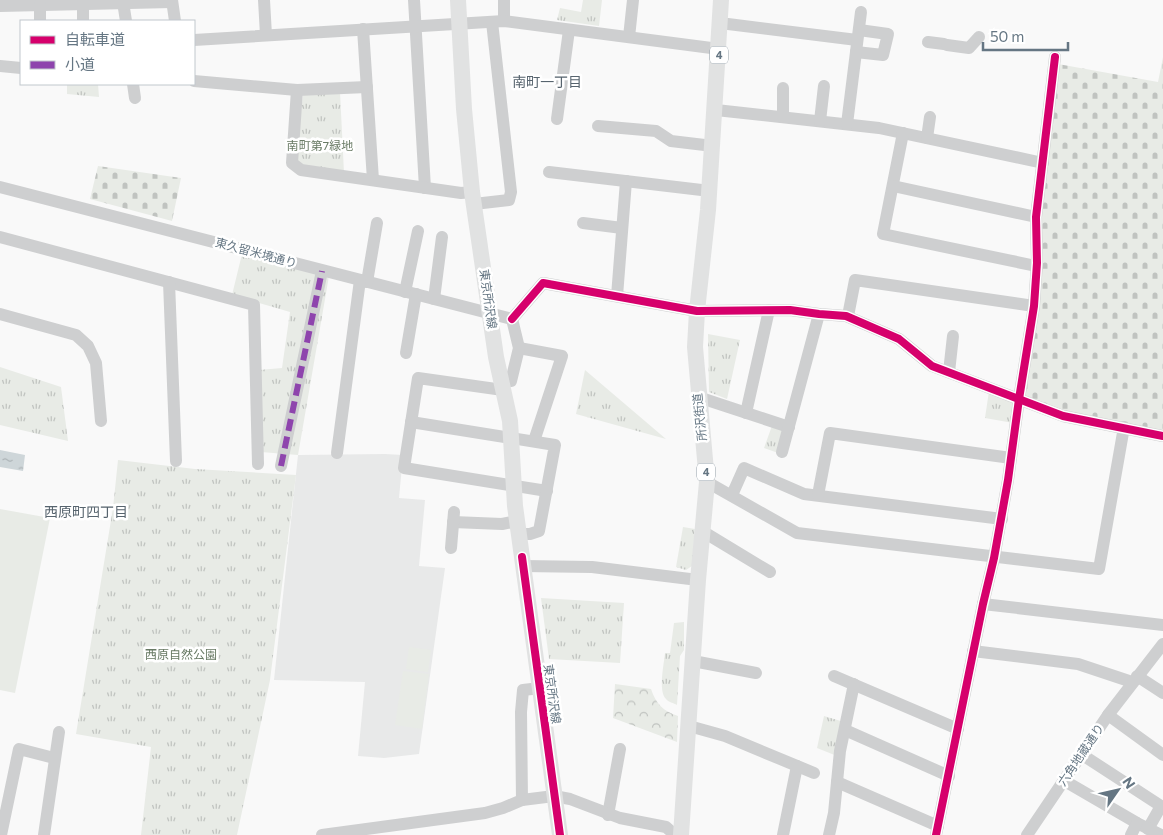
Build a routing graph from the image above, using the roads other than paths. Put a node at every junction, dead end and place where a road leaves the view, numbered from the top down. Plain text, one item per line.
1 (264, 0) edge
2 (414, 0) edge
3 (458, 0) edge
4 (504, 0) edge
5 (633, 0) edge
6 (721, 0) edge
7 (172, 1) edge
8 (102, 2) edge
9 (123, 2) junction
10 (83, 4) junction
11 (40, 5) junction
12 (0, 6) edge
13 (861, 12) dead end
14 (40, 20) edge
15 (83, 20) edge
16 (126, 20) edge
17 (175, 20) edge
18 (498, 21) junction
19 (459, 23) junction
20 (720, 23) junction
21 (415, 26) junction
22 (363, 29) junction
23 (569, 30) junction
24 (266, 36) junction
25 (629, 37) junction
26 (979, 37) dead end
27 (195, 40) edge
28 (857, 40) junction
29 (928, 42) dead end
30 (719, 49) junction
31 (1055, 57) dead end
32 (0, 66) edge
33 (20, 68) edge
34 (195, 81) edge
35 (133, 85) edge
36 (824, 86) dead end
37 (367, 87) junction
38 (783, 88) dead end
39 (297, 90) junction
40 (135, 98) dead end
41 (716, 110) junction
42 (783, 117) junction
43 (930, 117) dead end
44 (557, 119) dead end
45 (820, 121) junction
46 (847, 124) junction
47 (598, 126) dead end
48 (903, 133) junction
49 (926, 138) junction
50 (713, 146) junction
51 (1043, 163) junction
52 (549, 172) dead end
53 (373, 180) junction
54 (626, 181) junction
55 (893, 186) junction
56 (0, 187) edge
57 (425, 188) junction
58 (710, 192) junction
59 (473, 198) junction
60 (1036, 217) junction
61 (583, 223) dead end
62 (377, 224) dead end
63 (622, 228) junction
64 (418, 231) dead end
65 (0, 237) edge
66 (442, 237) dead end
67 (1036, 266) junction
68 (322, 271) junction
69 (363, 281) junction
70 (169, 282) junction
71 (410, 293) junction
72 (617, 296) junction
73 (434, 299) junction
74 (1034, 306) junction
75 (769, 310) junction
76 (696, 311) junction
77 (490, 313) junction
78 (0, 314) edge
79 (819, 314) junction
80 (848, 316) junction
81 (512, 319) junction
82 (953, 336) dead end
83 (519, 348) junction
84 (406, 353) dead end
85 (949, 372) junction
86 (502, 386) junction
87 (698, 397) junction
88 (1019, 399) junction
89 (746, 412) junction
90 (101, 421) dead end
91 (411, 422) junction
92 (789, 427) junction
93 (1124, 427) junction
94 (1163, 436) edge
95 (511, 438) junction
96 (534, 441) junction
97 (782, 452) dead end
98 (337, 453) dead end
99 (1011, 458) junction
100 (176, 461) dead end
101 (258, 464) dead end
102 (281, 466) dead end
103 (707, 482) junction
104 (514, 485) junction
105 (546, 491) junction
106 (732, 495) junction
107 (818, 495) junction
108 (1002, 519) junction
109 (518, 527) junction
110 (702, 531) junction
111 (451, 548) dead end
112 (994, 558) junction
113 (524, 566) junction
114 (770, 572) dead end
115 (698, 580) junction
116 (983, 604) junction
117 (1163, 624) edge
118 (1163, 644) edge
119 (974, 651) junction
120 (693, 661) junction
121 (756, 673) dead end
122 (834, 676) dead end
123 (1135, 679) junction
124 (854, 684) junction
125 (540, 688) junction
126 (1163, 693) edge
127 (1108, 715) junction
128 (688, 726) junction
129 (958, 729) junction
130 (844, 730) junction
131 (59, 732) dead end
132 (620, 749) dead end
133 (1081, 754) junction
134 (1163, 755) edge
135 (54, 758) junction
136 (797, 766) junction
137 (814, 773) dead end
138 (949, 776) junction
139 (1063, 780) junction
140 (837, 782) junction
141 (554, 796) junction
142 (522, 800) junction
143 (608, 815) junction
144 (1143, 826) junction
145 (937, 830) edge
146 (2, 835) edge
147 (44, 835) edge
148 (322, 835) edge
149 (560, 835) edge
150 (675, 835) edge
151 (681, 835) edge
152 (784, 835) edge
153 (829, 835) edge
154 (1027, 835) edge
155 (1131, 835) edge
156 (1161, 835) edge

1 - 24 street
2 - 21 street
3 - 19 main road, 東京所沢線
4 - 18 street
5 - 25 street
6 - 20 main road, 所沢街道 / 4
7 - 9 street
7 - 17 street
8 - 9 street
8 - 10 street
9 - 16 street
10 - 11 street
10 - 15 street
11 - 12 street
11 - 14 street
13 - 28 street
18 - 19 street
18 - 23 street
18 - 59 street
19 - 21 street
19 - 59 main road, 東京所沢線
20 - 28 street
20 - 30 main road, 所沢街道 / 4
21 - 22 street
21 - 57 street
22 - 24 street
22 - 37 street
23 - 25 street
23 - 44 street
24 - 27 street
25 - 30 street
26 - 29 street
28 - 46 street
30 - 41 main road, 所沢街道 / 4
31 - 51 street
32 - 33 street
34 - 39 street
35 - 40 street
36 - 45 street
37 - 39 street
37 - 53 street
38 - 42 street
39 - 53 street
41 - 42 street
41 - 50 main road, 所沢街道 / 4
42 - 45 street
43 - 49 street
45 - 46 street
46 - 48 street
47 - 50 street
48 - 49 street
48 - 55 street
49 - 51 street
50 - 58 main road, 所沢街道 / 4
51 - 60 street
52 - 54 street
53 - 57 street
54 - 58 street
54 - 63 street
55 - 60 street
55 - 67 street
56 - 68 street, 東久留米境通り
57 - 59 street
58 - 76 main road, 所沢街道 / 4
59 - 77 main road, 東京所沢線
60 - 67 street
61 - 63 street
62 - 69 street
63 - 72 street
64 - 71 street
65 - 70 street
66 - 73 street
67 - 74 street
68 - 69 street, 東久留米境通り
68 - 102 street
69 - 71 street, 東久留米境通り
69 - 98 street
70 - 100 street
70 - 101 street
71 - 73 street, 東久留米境通り
71 - 84 street
72 - 76 street
72 - 81 street
73 - 77 street, 東久留米境通り
74 - 80 street
74 - 88 street
75 - 76 street
75 - 79 street
75 - 89 street
76 - 87 main road, 所沢街道 / 4
77 - 81 street, 東久留米境通り
77 - 86 main road, 東京所沢線
78 - 90 street
79 - 80 street
79 - 92 street
80 - 85 street
81 - 83 street
82 - 85 street
83 - 86 street
83 - 96 street
85 - 88 street
86 - 91 street
86 - 95 main road, 東京所沢線
87 - 89 street
87 - 103 main road, 所沢街道 / 4
88 - 93 street
88 - 99 street
89 - 92 street
91 - 95 street
91 - 104 street
92 - 97 street
93 - 94 street
93 - 112 street
95 - 96 street
95 - 104 main road, 東京所沢線
96 - 105 street
99 - 107 street
99 - 108 street
103 - 106 street
103 - 110 main road, 所沢街道 / 4
104 - 105 street
104 - 109 main road, 東京所沢線
105 - 109 street
106 - 107 street
106 - 112 street
107 - 108 street
108 - 112 street
109 - 111 street
109 - 113 main road, 東京所沢線
110 - 114 street
110 - 115 main road, 所沢街道 / 4
112 - 116 street
113 - 115 street
113 - 125 main road, 東京所沢線
115 - 120 main road, 所沢街道 / 4
116 - 117 street
116 - 119 street
118 - 123 street, 六角地蔵通り
119 - 123 street
119 - 129 street
120 - 121 street
120 - 128 main road, 所沢街道 / 4
122 - 124 street
123 - 126 street
123 - 127 street, 六角地蔵通り
124 - 129 street
124 - 130 street
125 - 141 main road, 東京所沢線
125 - 142 street
127 - 133 street, 六角地蔵通り
127 - 134 street
128 - 136 street
128 - 151 main road, 所沢街道 / 4
129 - 138 street
130 - 138 street
130 - 140 street
131 - 135 street
132 - 143 street
133 - 139 street, 六角地蔵通り
133 - 144 street
135 - 146 street
135 - 147 street
136 - 137 street
136 - 152 street
138 - 145 street
139 - 144 street
139 - 154 street, 六角地蔵通り
140 - 145 street
140 - 153 street
141 - 142 street
141 - 143 street
141 - 149 main road, 東京所沢線
142 - 148 street
143 - 150 street
144 - 155 street
144 - 156 street

